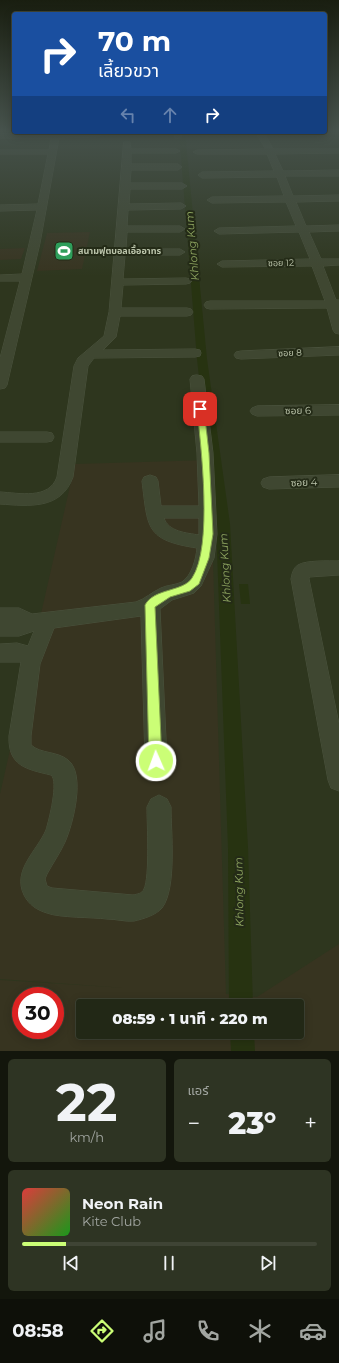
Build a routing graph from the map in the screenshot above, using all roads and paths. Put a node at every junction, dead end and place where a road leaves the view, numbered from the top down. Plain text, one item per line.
1 (48, 178) edge
2 (126, 178) edge
3 (282, 178) edge
4 (125, 186) junction
5 (182, 186) dead end
6 (339, 198) edge
7 (290, 199) junction
8 (212, 200) dead end
9 (182, 206) dead end
10 (42, 207) junction
11 (123, 207) junction
12 (0, 208) edge
13 (339, 228) edge
14 (122, 229) junction
15 (180, 229) dead end
16 (303, 229) junction
17 (219, 231) dead end
18 (120, 252) junction
19 (180, 252) dead end
20 (317, 262) junction
21 (339, 262) edge
22 (222, 264) dead end
23 (26, 277) junction
24 (0, 278) edge
25 (186, 281) dead end
26 (117, 282) junction
27 (336, 304) edge
28 (210, 305) dead end
29 (115, 312) junction
30 (187, 312) dead end
31 (339, 330) edge
32 (339, 352) edge
33 (195, 353) dead end
34 (91, 354) junction
35 (241, 355) dead end
36 (197, 379) dead end
37 (0, 385) edge
38 (339, 410) edge
39 (257, 411) dead end
40 (0, 437) edge
41 (47, 437) dead end
42 (150, 481) dead end
43 (339, 481) edge
44 (269, 483) dead end
45 (0, 498) edge
46 (154, 512) junction
47 (206, 512) junction
48 (207, 543) junction
49 (339, 568) edge
50 (150, 605) junction
51 (0, 616) edge
52 (39, 621) junction
53 (0, 628) edge
54 (0, 653) edge
55 (33, 656) junction
56 (156, 761) dead end
57 (339, 780) edge
58 (159, 807) dead end

1 - 10 street
2 - 4 street
3 - 7 street
4 - 5 street
4 - 11 street
6 - 7 street
7 - 8 street
7 - 16 street
9 - 11 street
10 - 12 street
10 - 23 street
11 - 14 street
13 - 16 street
14 - 15 street
14 - 18 street
16 - 17 street
16 - 20 street
18 - 19 street
18 - 26 street
20 - 21 street, ซอย 12
20 - 22 street, ซอย 12
20 - 27 street
23 - 24 street
23 - 37 street
25 - 26 street
26 - 29 street
27 - 28 street
27 - 31 street
29 - 30 street
29 - 34 street
32 - 35 street, ซอย 8
33 - 34 street
34 - 45 street
36 - 47 street
38 - 39 street, ซอย 6
40 - 41 street
42 - 46 street
43 - 44 street, ซอย 4
46 - 47 street
46 - 48 street
47 - 48 street
48 - 50 street
49 - 57 street
50 - 52 street
50 - 56 street
51 - 52 street
52 - 53 street
52 - 55 street
54 - 55 street
55 - 58 street

